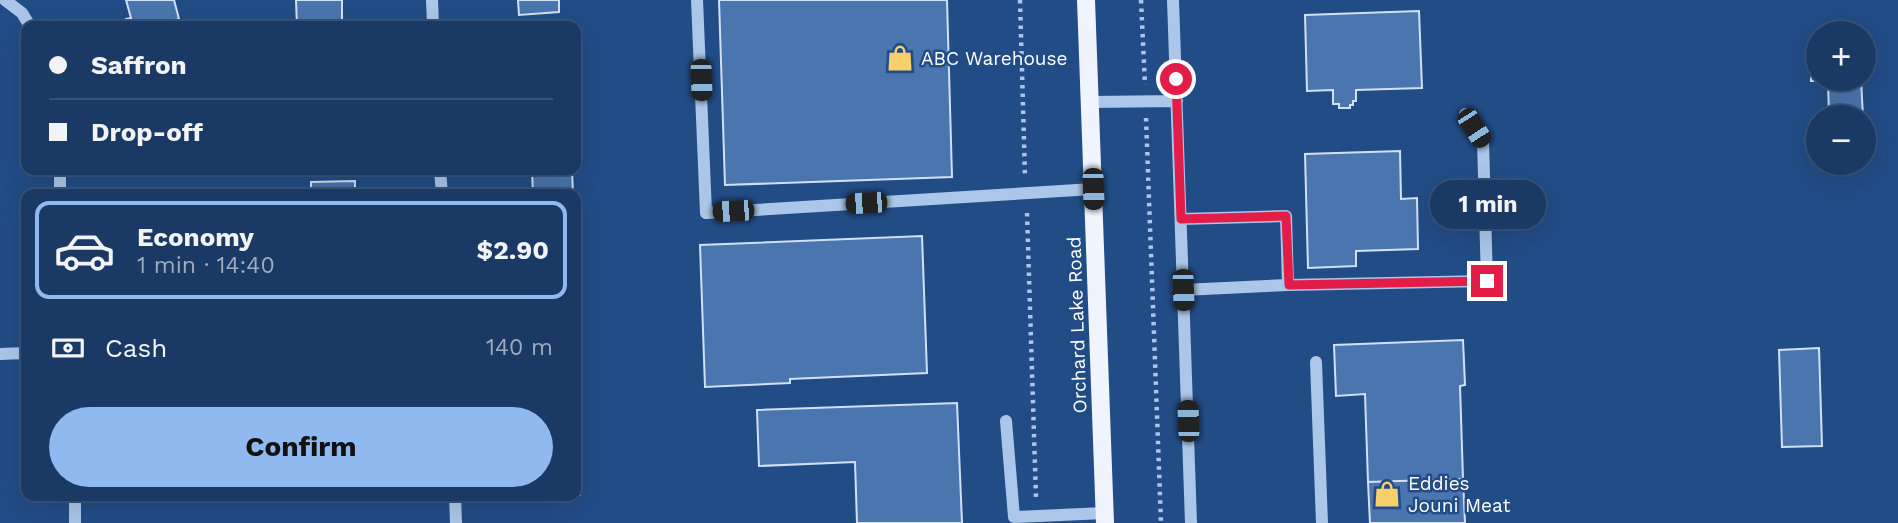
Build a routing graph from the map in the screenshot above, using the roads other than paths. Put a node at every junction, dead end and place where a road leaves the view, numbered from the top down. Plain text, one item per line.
1 (5, 0) edge
2 (432, 0) edge
3 (697, 0) edge
4 (1086, 0) edge
5 (1173, 0) edge
6 (27, 21) edge
7 (433, 21) edge
8 (1177, 101) junction
9 (1089, 102) junction
10 (1465, 114) dead end
11 (1093, 189) junction
12 (1181, 219) junction
13 (1289, 285) junction
14 (1183, 290) junction
15 (21, 353) edge
16 (0, 354) edge
17 (1316, 362) dead end
18 (1006, 421) dead end
19 (75, 501) edge
20 (454, 501) edge
21 (1105, 518) edge
22 (1015, 520) edge
23 (75, 523) edge
24 (456, 523) edge
25 (1191, 523) edge
26 (1322, 523) edge

1 - 6 street
2 - 7 street
3 - 11 street
4 - 9 main road, Orchard Lake Road
5 - 8 street
8 - 9 street
8 - 12 street
9 - 11 main road, Orchard Lake Road
10 - 13 street
11 - 21 main road, Orchard Lake Road
12 - 13 street
12 - 14 street
13 - 14 street
14 - 25 street
15 - 16 street
17 - 26 street
18 - 22 street
19 - 23 street
20 - 24 street
21 - 22 street

